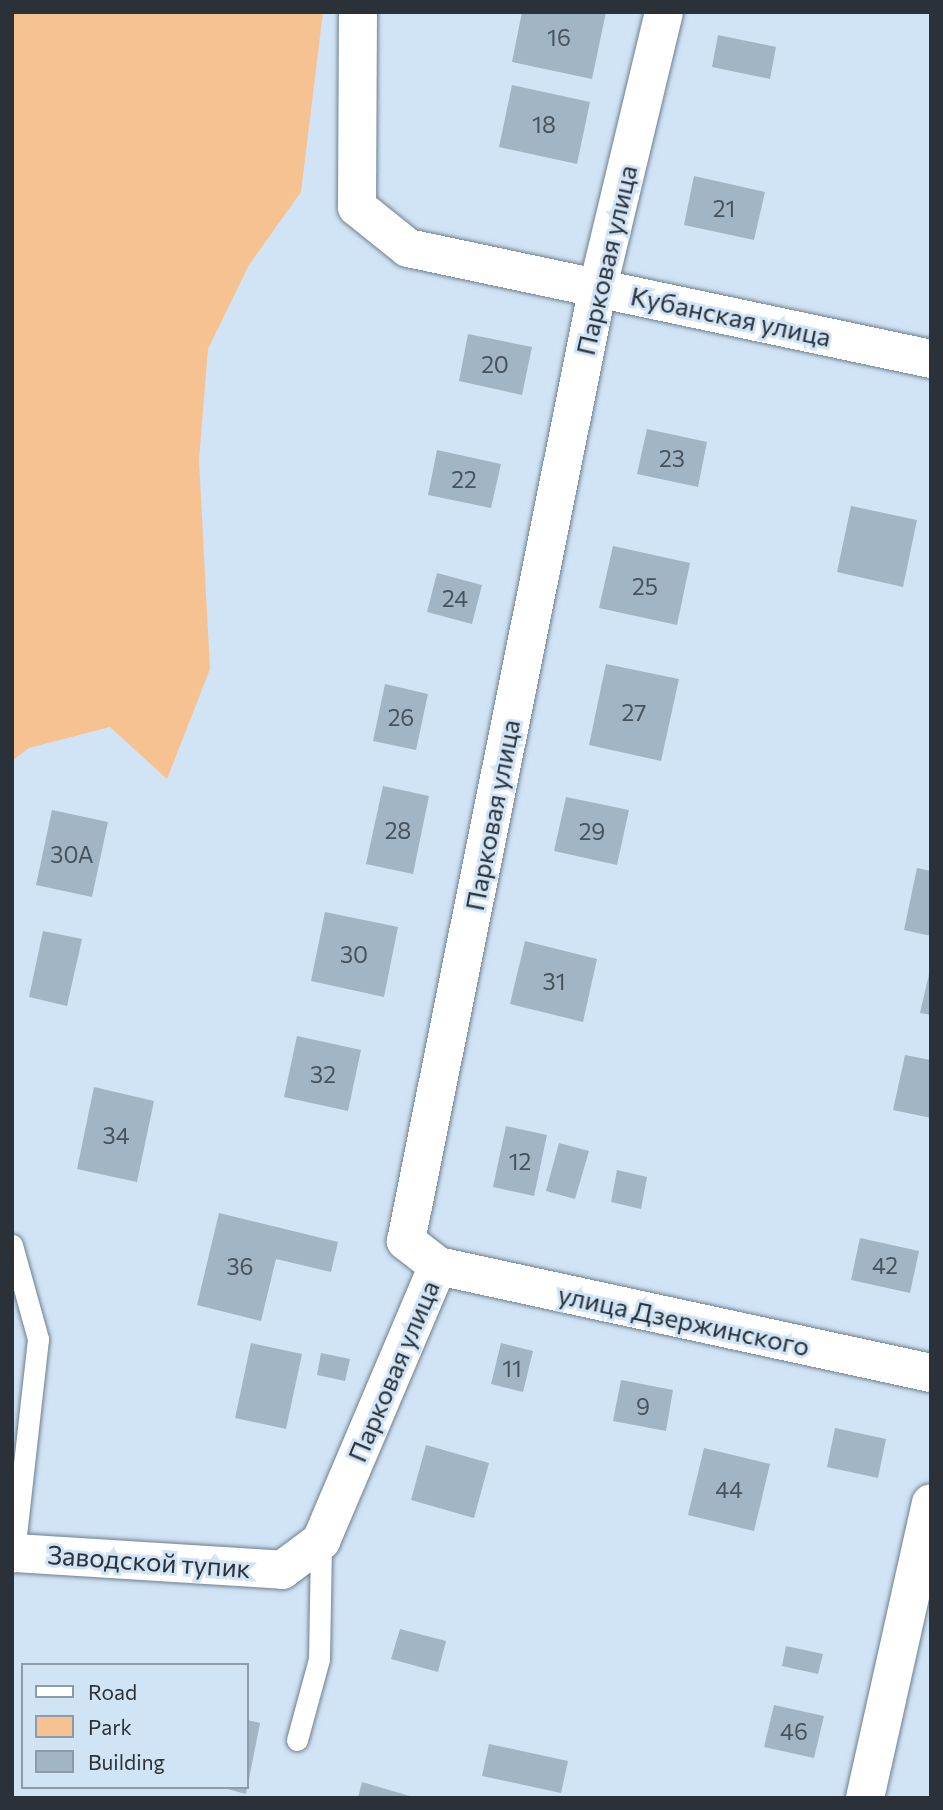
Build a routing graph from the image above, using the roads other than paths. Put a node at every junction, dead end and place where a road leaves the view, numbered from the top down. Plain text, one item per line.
1 (358, 12) edge
2 (664, 12) edge
3 (597, 287) junction
4 (931, 359) edge
5 (12, 1245) edge
6 (438, 1266) junction
7 (931, 1373) edge
8 (931, 1503) edge
9 (321, 1541) junction
10 (13, 1556) edge
11 (297, 1740) dead end
12 (865, 1798) edge

1 - 3 street, Кубанская улица
2 - 3 street, Парковая улица
3 - 4 street, Кубанская улица
3 - 6 street, Парковая улица
5 - 10 lane
6 - 7 street, улица Дзержинского
6 - 9 street, Парковая улица
8 - 12 street
9 - 10 street, Заводской тупик
9 - 11 lane

